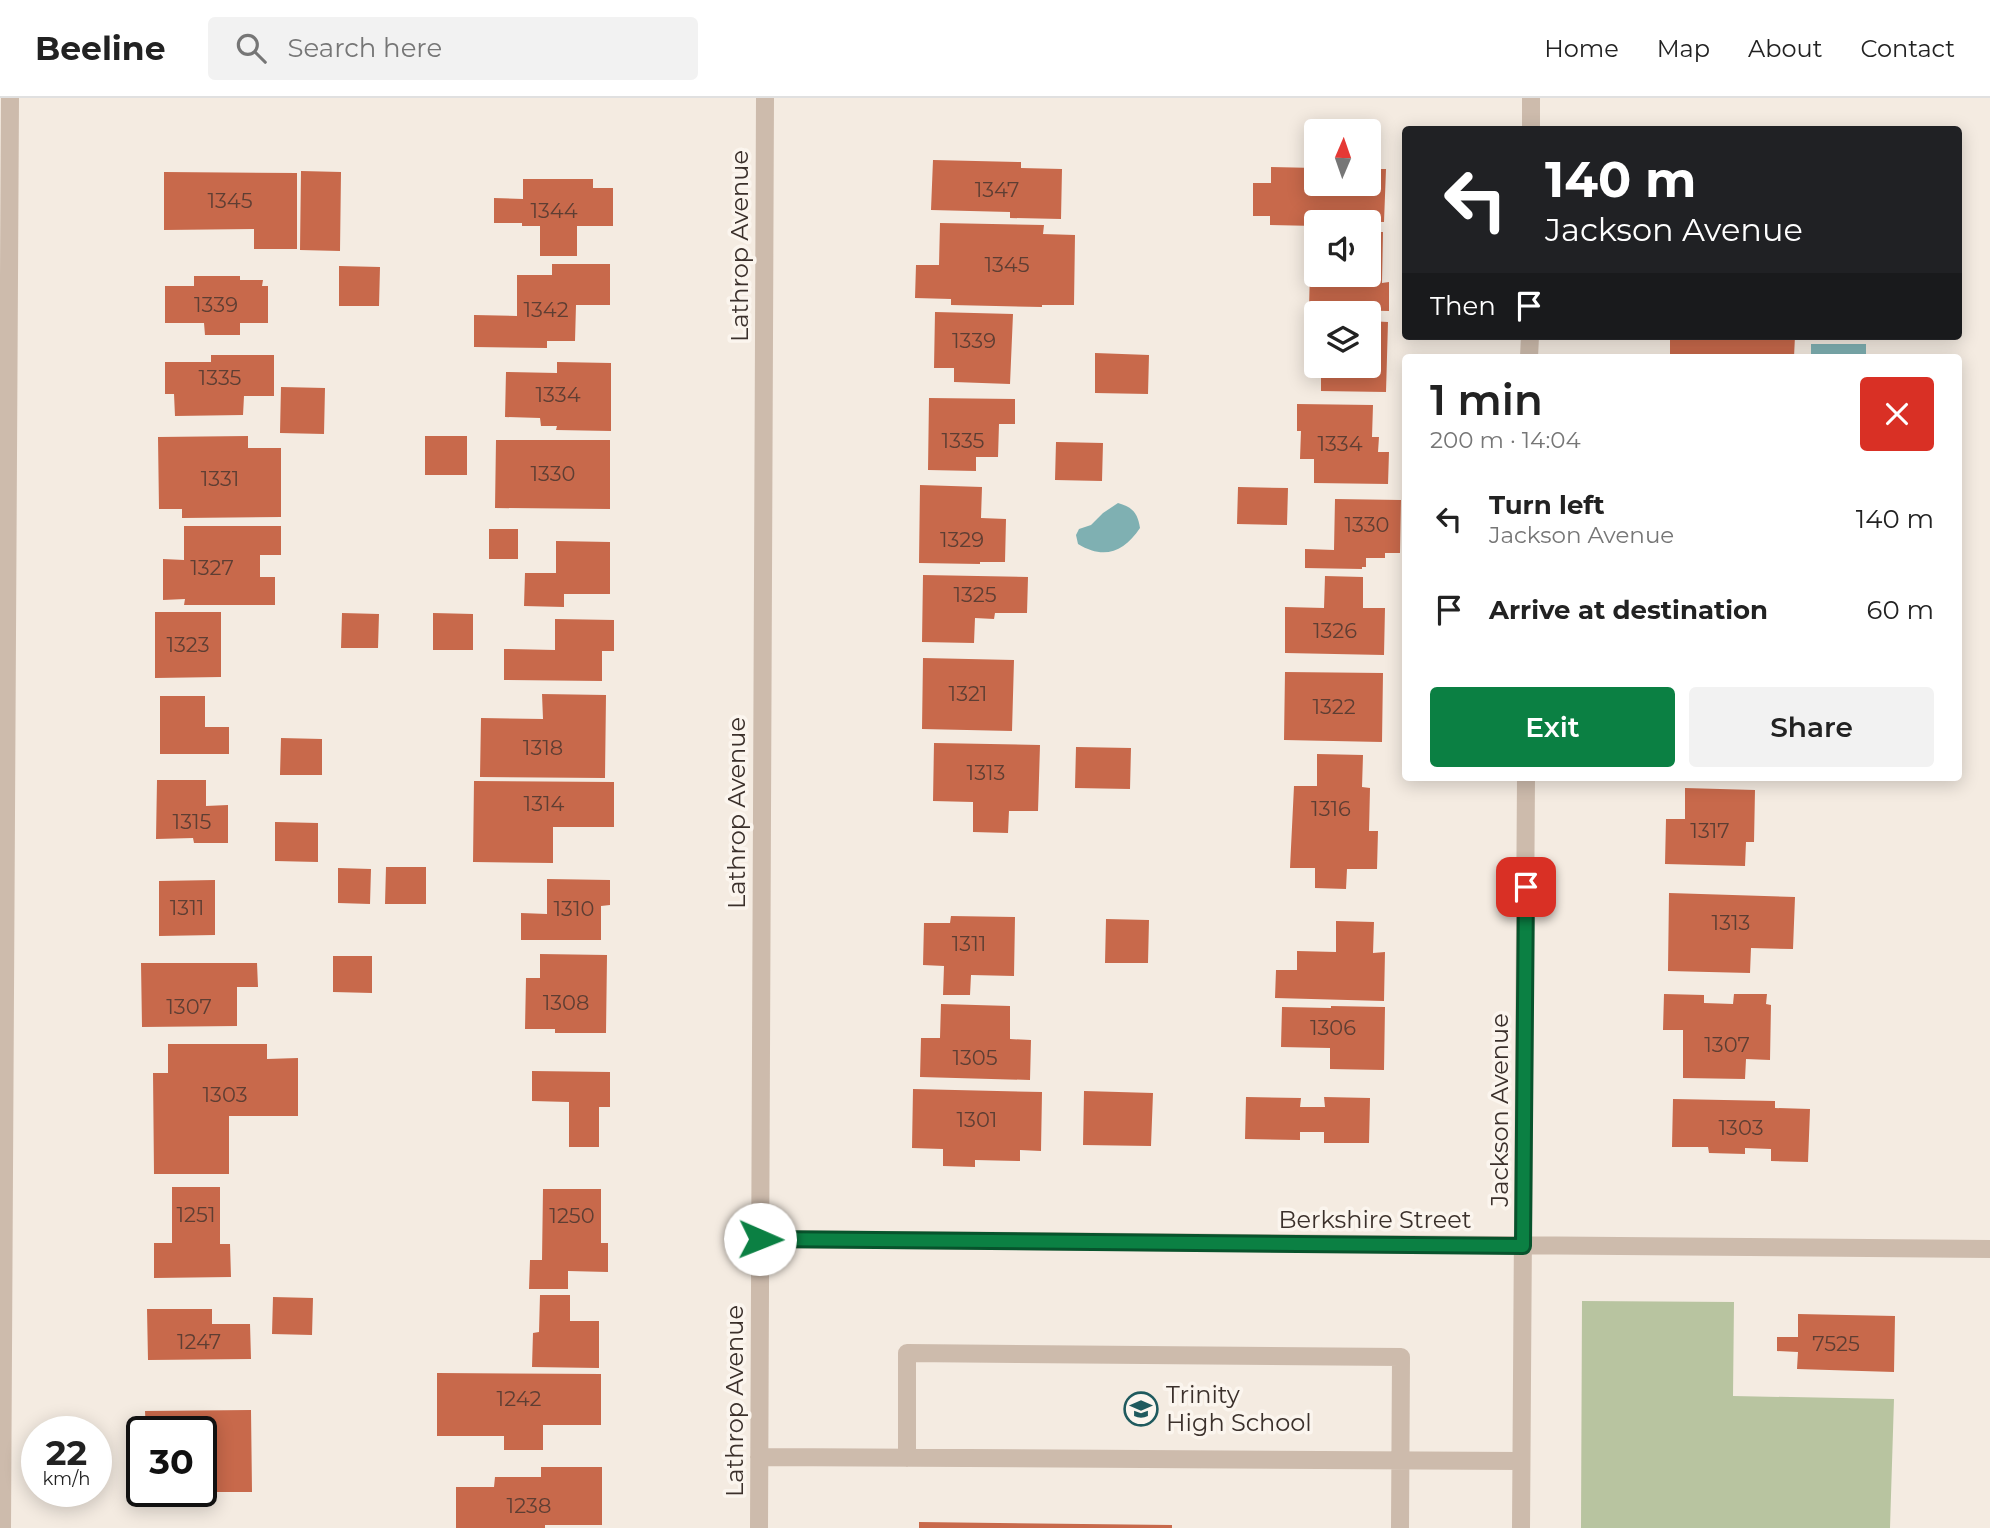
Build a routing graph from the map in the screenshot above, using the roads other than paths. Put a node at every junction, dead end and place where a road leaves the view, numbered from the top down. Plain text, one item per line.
1 (10, 98) edge
2 (765, 98) edge
3 (1531, 98) edge
4 (1531, 126) edge
5 (3, 755) edge
6 (1526, 781) edge
7 (760, 1239) junction
8 (1523, 1246) junction
9 (1990, 1248) edge
10 (759, 1457) junction
11 (906, 1458) junction
12 (1400, 1461) junction
13 (1521, 1461) junction
14 (2, 1528) edge
15 (759, 1528) edge
16 (1400, 1528) edge
17 (1521, 1528) edge

1 - 5 street
2 - 7 street, Lathrop Avenue
3 - 4 street
5 - 14 street
6 - 8 street, Jackson Avenue
7 - 8 street, Berkshire Street
7 - 10 street, Lathrop Avenue
8 - 9 street, Berkshire Street
8 - 13 street, Jackson Avenue
10 - 11 street
10 - 15 street, Lathrop Avenue
11 - 12 street
11 - 12 street
12 - 13 street
12 - 16 street
13 - 17 street, Jackson Avenue

